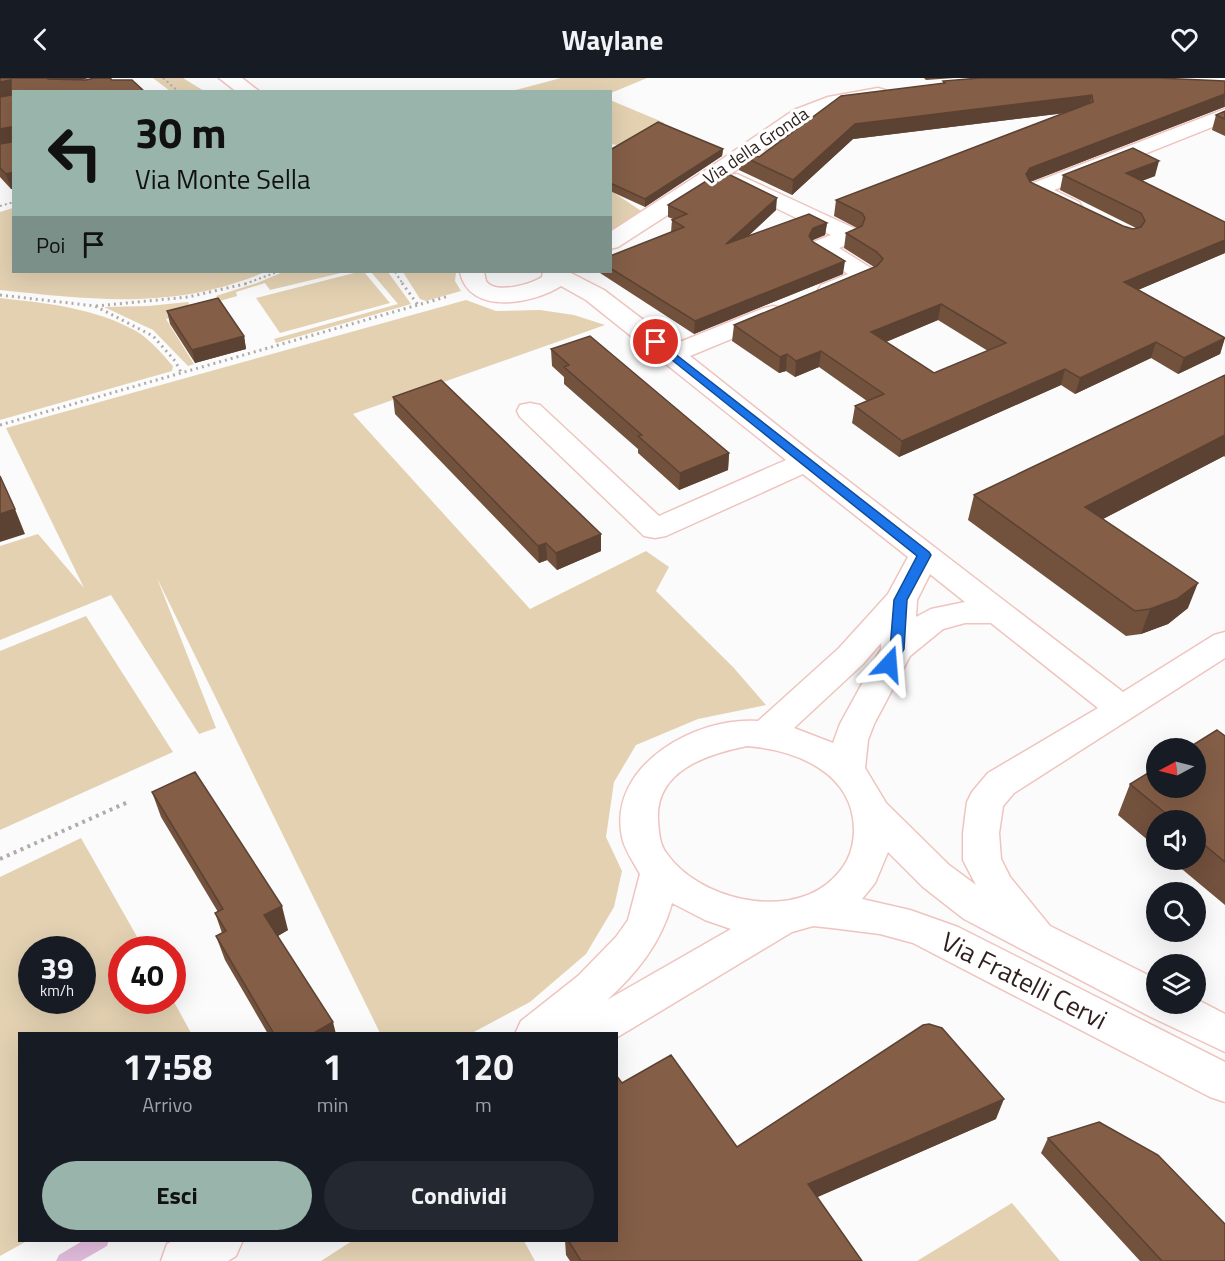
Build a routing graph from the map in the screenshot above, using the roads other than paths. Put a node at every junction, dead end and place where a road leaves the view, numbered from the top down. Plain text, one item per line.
1 (229, 78) edge
2 (248, 90) edge
3 (896, 91) edge
4 (1225, 115) edge
5 (720, 171) junction
6 (1087, 215) edge
7 (615, 238) edge
8 (555, 273) edge
9 (476, 280) edge
10 (530, 293) junction
11 (622, 317) junction
12 (672, 354) junction
13 (530, 411) dead end
14 (806, 462) junction
15 (924, 555) junction
16 (901, 600) junction
17 (996, 612) junction
18 (1225, 643) edge
19 (897, 649) junction
20 (1122, 709) junction
21 (766, 734) junction
22 (847, 771) junction
23 (871, 811) junction
24 (659, 872) junction
25 (799, 914) junction
26 (1038, 940) junction
27 (1146, 994) edge
28 (1185, 1014) edge
29 (539, 1032) edge
30 (590, 1032) edge
31 (1225, 1034) edge
32 (1225, 1083) edge
33 (217, 1242) edge
34 (184, 1261) edge

1 - 2 street
3 - 5 street, Via della Gronda
4 - 6 street
5 - 7 street, Via della Gronda
5 - 12 street
8 - 10 street
8 - 11 street
9 - 10 street
10 - 11 street
11 - 12 street
12 - 14 street
13 - 14 street
14 - 15 street
15 - 16 street
15 - 17 street
16 - 19 street
16 - 21 street
17 - 19 street
17 - 20 street
18 - 20 street
19 - 22 street
20 - 26 street
21 - 22 street
21 - 24 street
22 - 23 street
23 - 25 street
23 - 26 street, Via Fratelli Cervi
24 - 25 street
24 - 29 street
25 - 30 street
25 - 32 street, Via Fratelli Cervi
26 - 27 street, Via Fratelli Cervi
28 - 31 street
33 - 34 street

